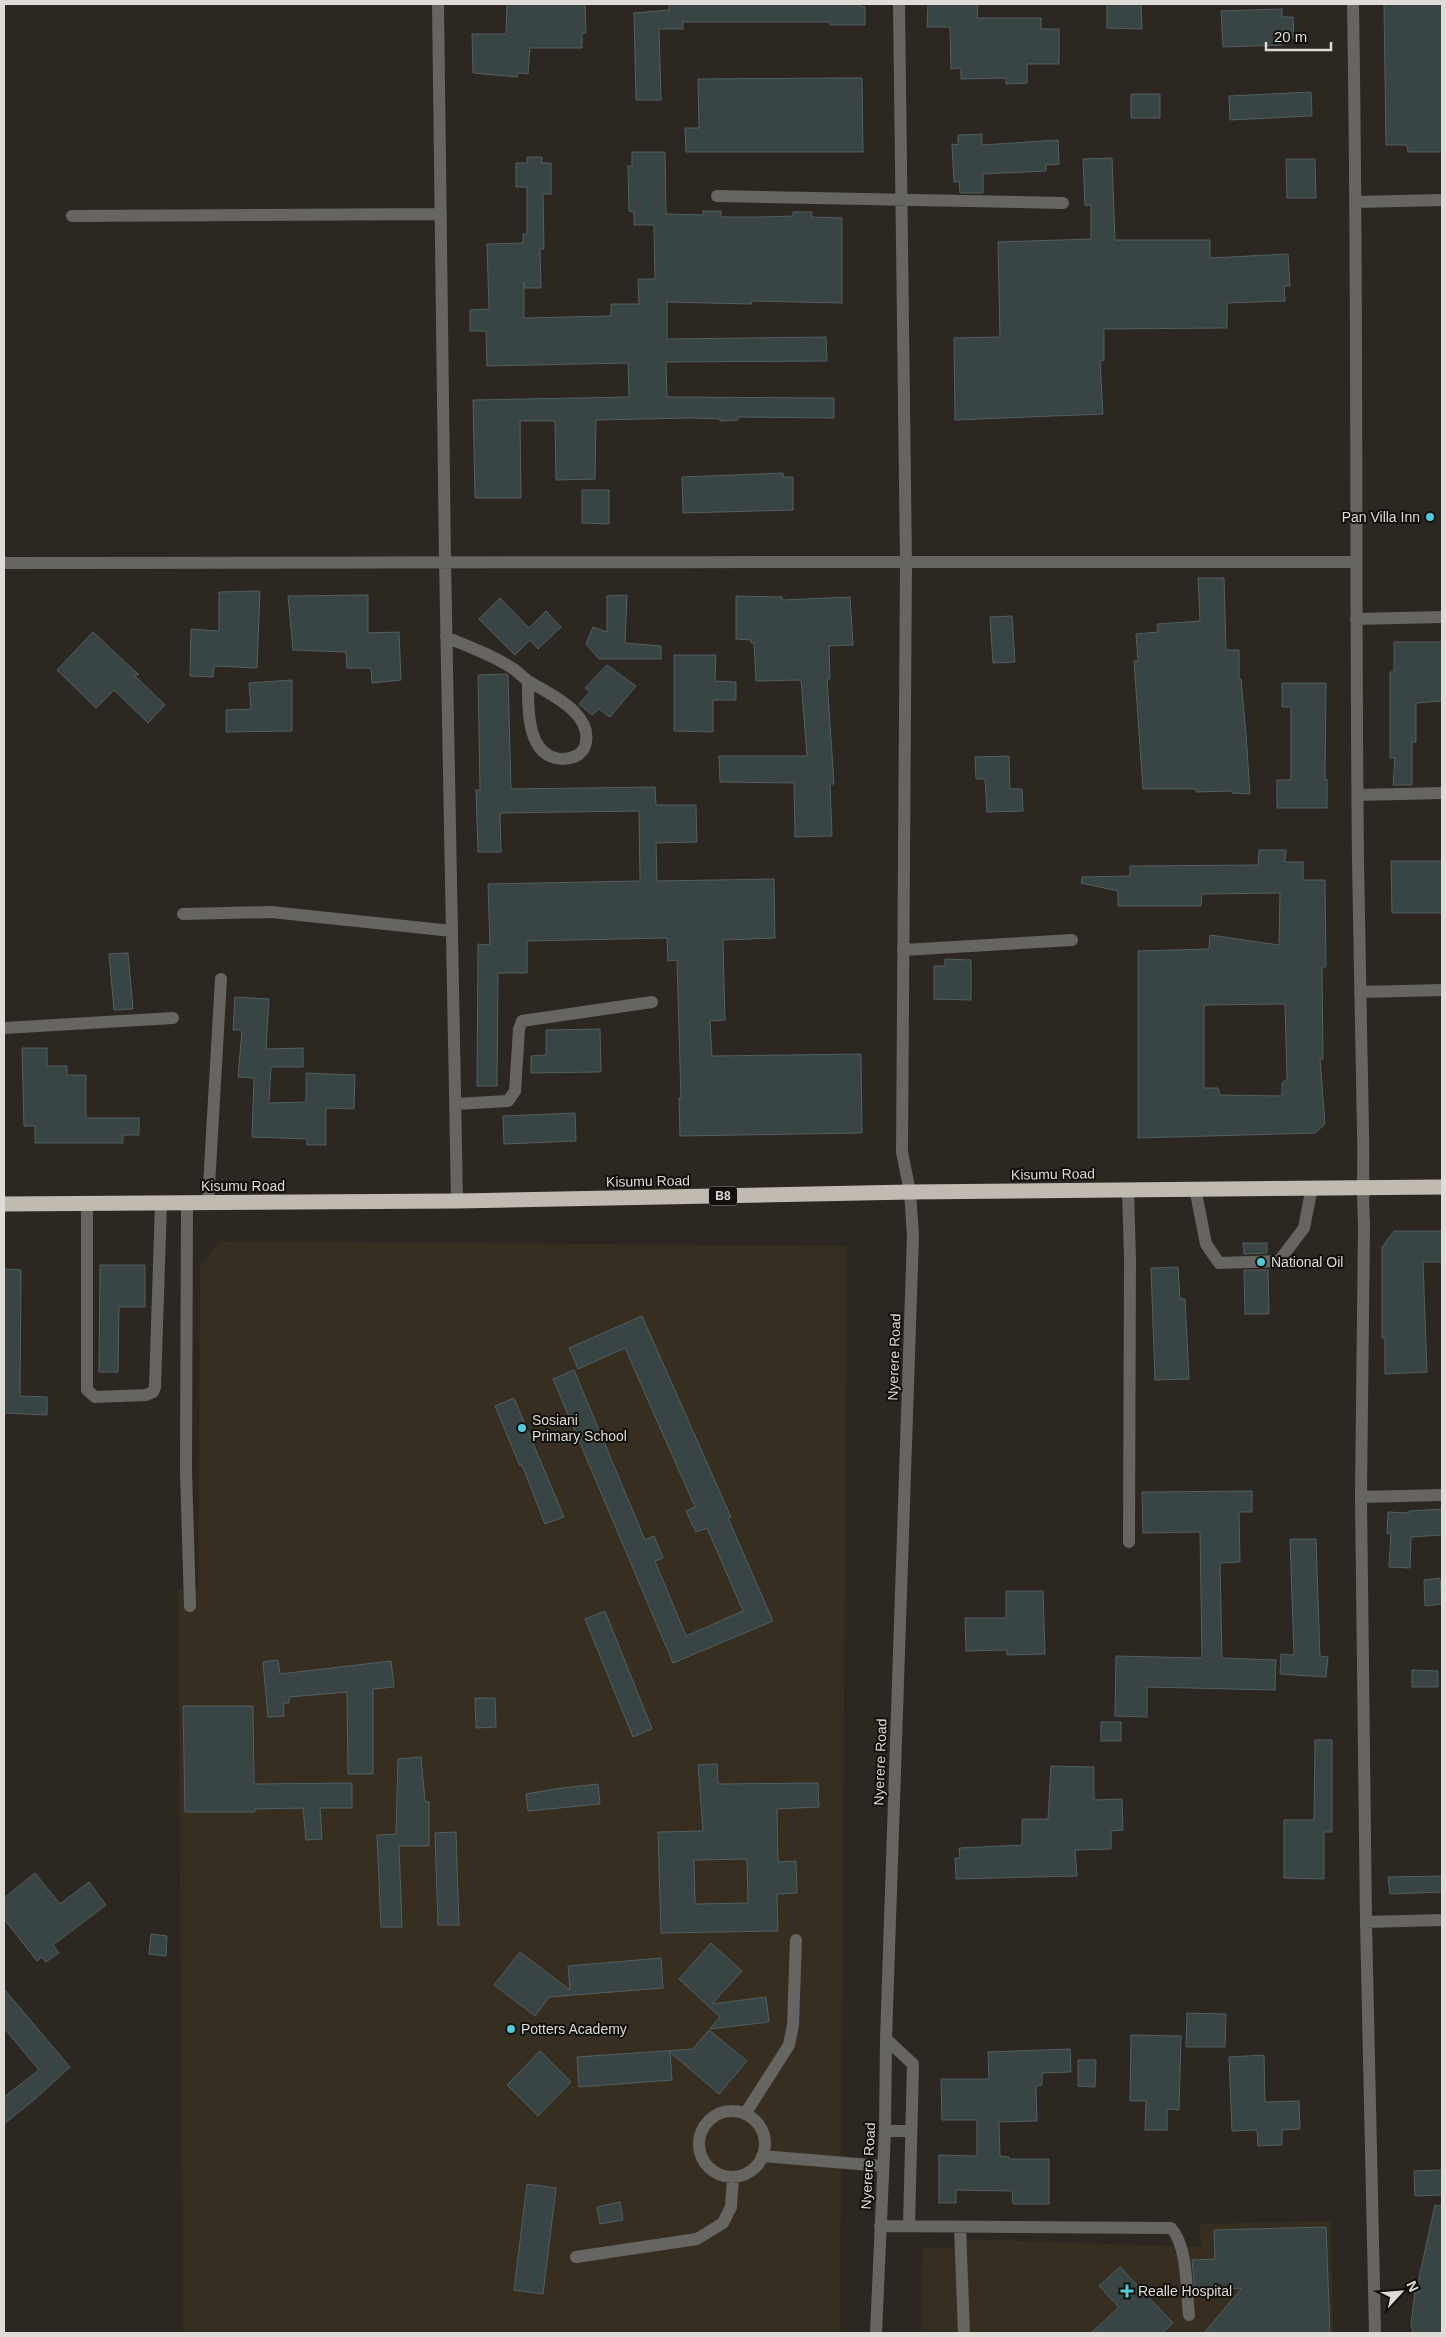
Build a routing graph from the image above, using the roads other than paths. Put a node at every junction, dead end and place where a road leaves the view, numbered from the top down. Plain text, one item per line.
1 (438, 4) edge
2 (898, 4) edge
3 (1353, 4) edge
4 (717, 196) dead end
5 (1442, 200) edge
6 (901, 202) junction
7 (1357, 202) junction
8 (1063, 203) dead end
9 (441, 214) junction
10 (72, 216) dead end
11 (445, 560) junction
12 (1355, 562) junction
13 (4, 563) edge
14 (906, 564) junction
15 (1442, 617) edge
16 (1356, 618) junction
17 (446, 637) junction
18 (528, 682) junction
19 (1442, 793) edge
20 (1358, 795) junction
21 (183, 914) dead end
22 (452, 931) junction
23 (1072, 940) dead end
24 (903, 950) junction
25 (221, 979) dead end
26 (1442, 990) edge
27 (1360, 992) junction
28 (652, 1002) dead end
29 (173, 1018) dead end
30 (4, 1028) edge
31 (455, 1104) junction
32 (1312, 1187) junction
33 (1361, 1187) junction
34 (1442, 1187) edge
35 (1195, 1188) junction
36 (1128, 1189) junction
37 (910, 1192) junction
38 (457, 1201) junction
39 (161, 1203) junction
40 (187, 1203) junction
41 (208, 1203) junction
42 (4, 1204) edge
43 (87, 1204) junction
44 (1442, 1495) edge
45 (1361, 1497) junction
46 (1129, 1542) dead end
47 (190, 1606) dead end
48 (1442, 1920) edge
49 (1366, 1922) junction
50 (796, 1940) dead end
51 (886, 2039) junction
52 (745, 2114) junction
53 (885, 2131) junction
54 (911, 2131) junction
55 (762, 2156) junction
56 (882, 2166) junction
57 (732, 2177) junction
58 (880, 2226) junction
59 (909, 2226) junction
60 (960, 2227) junction
61 (576, 2258) dead end
62 (1189, 2315) dead end
63 (876, 2333) edge
64 (964, 2333) edge
65 (1375, 2333) edge

1 - 9 street
2 - 6 street, Nyerere Road
3 - 7 street
4 - 6 street
5 - 7 street
6 - 8 street
6 - 14 street, Nyerere Road
7 - 12 street
9 - 10 street
9 - 11 street
11 - 13 street
11 - 14 street
11 - 17 street
12 - 14 street
12 - 16 street
14 - 24 street, Nyerere Road
15 - 16 street
16 - 20 street
17 - 18 street
17 - 22 street
18 - 18 street
19 - 20 street
20 - 27 street
21 - 22 street
22 - 31 street
23 - 24 street
24 - 37 street, Nyerere Road
25 - 41 street
26 - 27 street
27 - 33 street
28 - 31 street
29 - 30 street
31 - 38 street
32 - 33 highway, Kisumu Road / B8
32 - 35 highway, Kisumu Road / B8
32 - 35 street
33 - 34 highway, Kisumu Road / B8
33 - 45 street
35 - 36 highway, Kisumu Road / B8
36 - 37 highway, Kisumu Road / B8
36 - 46 street
37 - 38 highway, Kisumu Road / B8
37 - 51 street, Nyerere Road
38 - 41 highway, Kisumu Road / B8
39 - 40 highway, Kisumu Road / B8
39 - 43 highway, Kisumu Road / B8
39 - 43 street
40 - 41 highway, Kisumu Road / B8
40 - 47 street
42 - 43 highway, Kisumu Road / B8
44 - 45 street
45 - 49 street
48 - 49 street
49 - 65 street
50 - 52 street
51 - 53 street, Nyerere Road
51 - 54 street
52 - 55 street
52 - 57 street
53 - 54 street
53 - 56 street, Nyerere Road
54 - 59 street
55 - 56 street
55 - 57 street
56 - 58 street, Nyerere Road
57 - 61 street
58 - 59 street
58 - 63 street, Nyerere Road
59 - 60 street
60 - 62 street
60 - 64 street

